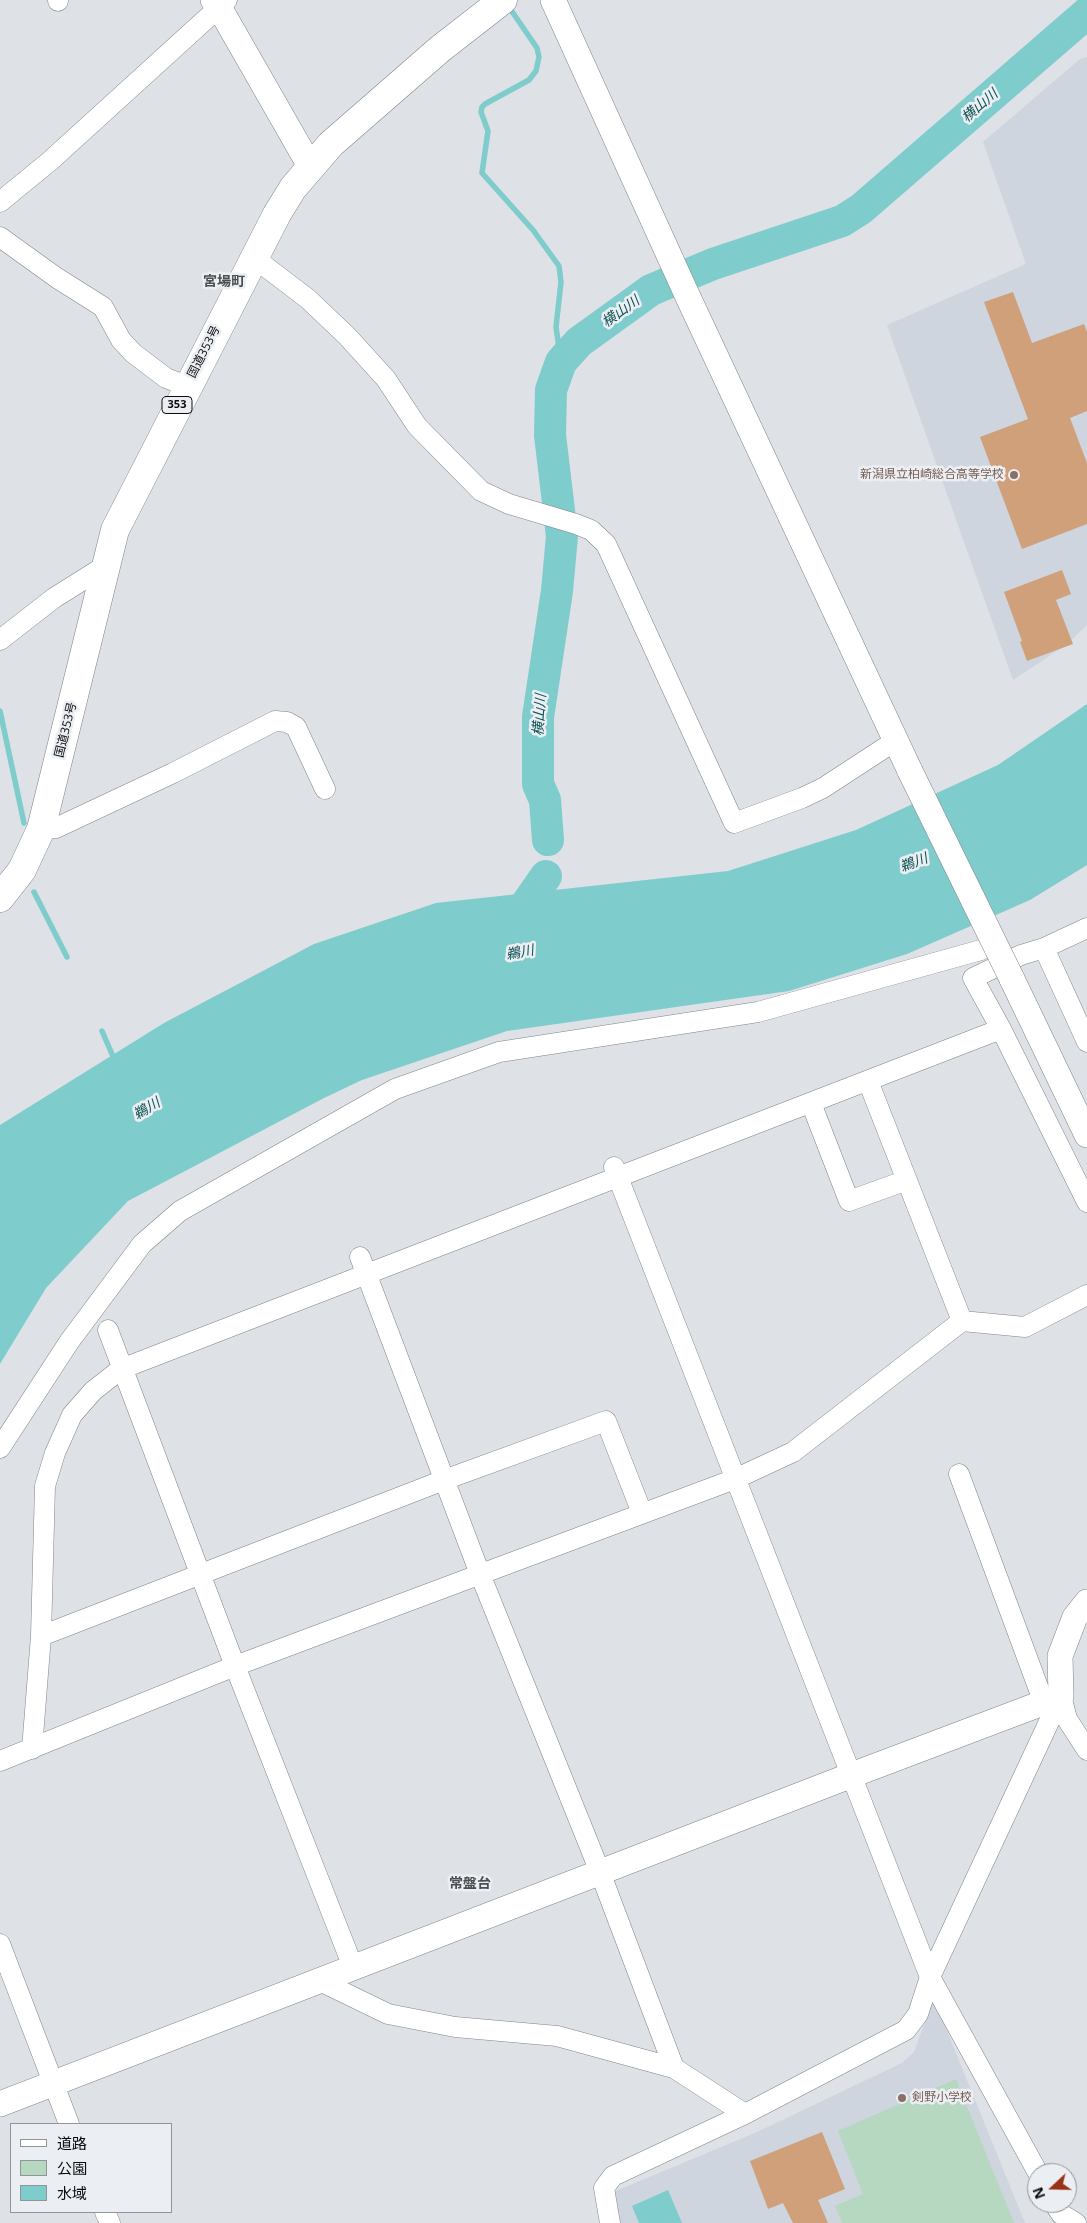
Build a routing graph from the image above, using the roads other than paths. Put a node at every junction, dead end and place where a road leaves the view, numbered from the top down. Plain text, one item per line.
1 (502, 0) edge
2 (553, 0) edge
3 (220, 2) edge
4 (310, 166) junction
5 (0, 202) edge
6 (0, 237) edge
7 (253, 257) junction
8 (187, 386) junction
9 (105, 566) junction
10 (0, 640) edge
11 (895, 741) junction
12 (325, 789) dead end
13 (41, 829) junction
14 (0, 898) edge
15 (1087, 928) edge
16 (1044, 948) junction
17 (981, 950) dead end
18 (1001, 1029) junction
19 (1086, 1035) edge
20 (868, 1081) junction
21 (811, 1103) junction
22 (1087, 1135) edge
23 (616, 1172) junction
24 (907, 1180) junction
25 (1087, 1202) edge
26 (363, 1266) junction
27 (1087, 1295) edge
28 (962, 1321) junction
29 (108, 1330) dead end
30 (121, 1369) junction
31 (0, 1448) edge
32 (959, 1474) dead end
33 (735, 1479) junction
34 (444, 1480) junction
35 (642, 1513) junction
36 (200, 1574) junction
37 (480, 1574) junction
38 (1087, 1602) edge
39 (41, 1636) junction
40 (235, 1666) junction
41 (1053, 1700) junction
42 (32, 1749) junction
43 (1087, 1750) edge
44 (0, 1761) edge
45 (852, 1775) junction
46 (600, 1872) junction
47 (0, 1944) edge
48 (353, 1967) junction
49 (930, 1977) junction
50 (318, 1980) junction
51 (674, 2068) junction
52 (53, 2084) junction
53 (0, 2104) edge
54 (745, 2114) junction
55 (69, 2123) edge
56 (1032, 2163) edge
57 (1059, 2213) edge
58 (610, 2223) edge
59 (1076, 2223) edge

1 - 4 highway, 国道353号 / 353
2 - 11 street
3 - 4 street
3 - 5 street
4 - 7 highway, 国道353号 / 353
6 - 8 street
7 - 8 highway, 国道353号 / 353
7 - 11 street
8 - 9 highway, 国道353号 / 353
9 - 10 street
9 - 13 highway, 国道353号 / 353
11 - 22 street, bridge
12 - 13 street
13 - 14 highway, 国道353号 / 353
15 - 16 street
16 - 18 street
16 - 19 street
17 - 31 street
18 - 20 street
18 - 25 street
20 - 21 street
20 - 24 street
21 - 23 street
21 - 24 street
23 - 26 street
23 - 33 street
24 - 28 street
26 - 30 street
26 - 34 street
27 - 28 street
28 - 33 street
29 - 30 street
30 - 36 street
30 - 39 street
32 - 41 street
33 - 35 street
33 - 45 street
34 - 35 street
34 - 36 street
34 - 37 street
35 - 37 street
36 - 39 street
36 - 40 street
37 - 40 street
37 - 46 street
38 - 41 street
39 - 42 street
40 - 42 street
40 - 48 street
41 - 43 street
41 - 45 street
41 - 49 street
42 - 44 street
45 - 46 street
45 - 49 street
46 - 48 street
46 - 51 street
47 - 52 street
48 - 50 street
49 - 54 street
49 - 56 street
50 - 51 street
50 - 52 street
51 - 54 street
52 - 53 street
52 - 55 street
54 - 58 street
57 - 59 street

